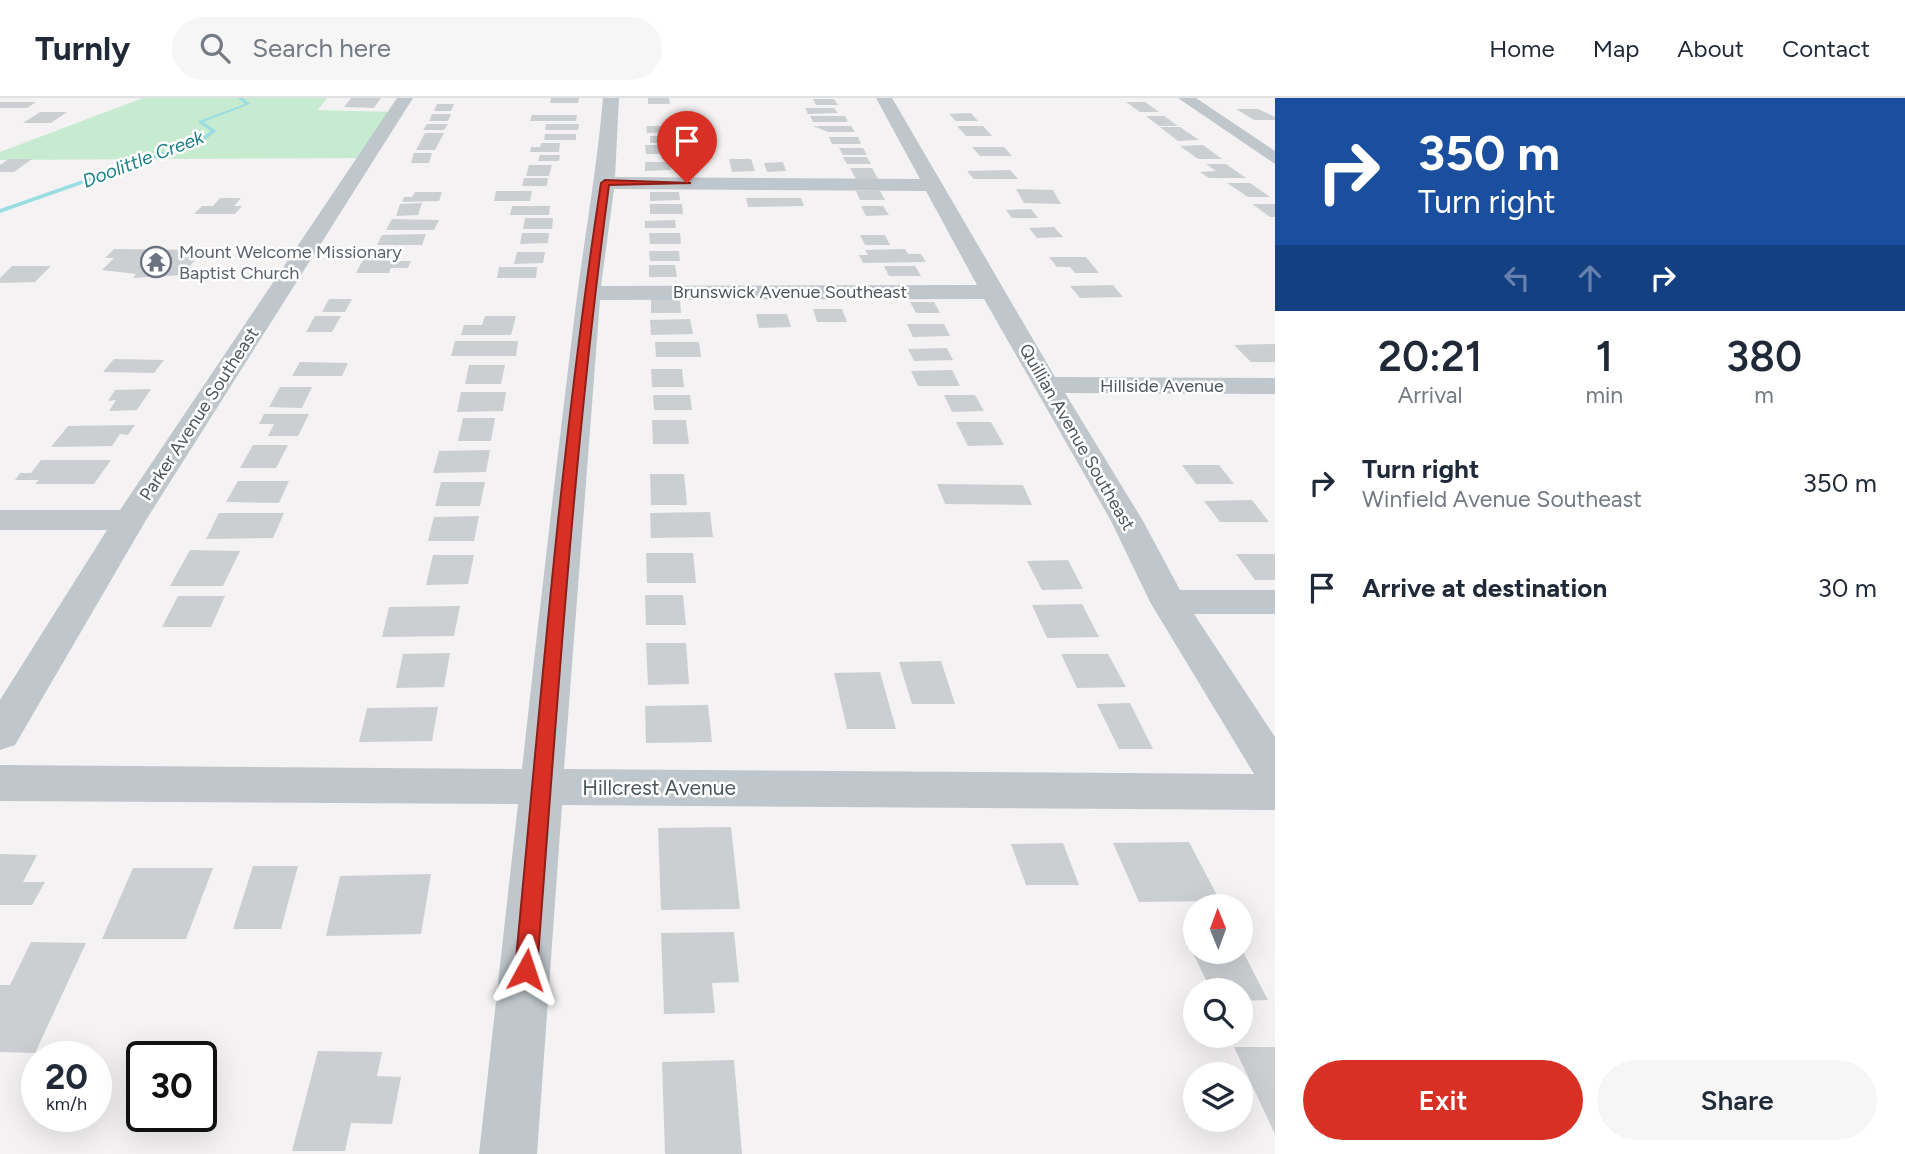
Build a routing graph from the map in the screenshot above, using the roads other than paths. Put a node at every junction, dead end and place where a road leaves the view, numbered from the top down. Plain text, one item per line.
1 (404, 98) edge
2 (611, 98) edge
3 (884, 98) edge
4 (1186, 98) edge
5 (1275, 159) edge
6 (605, 183) junction
7 (932, 185) junction
8 (992, 292) junction
9 (589, 293) junction
10 (1048, 386) junction
11 (1275, 386) edge
12 (0, 520) edge
13 (130, 520) junction
14 (1168, 602) junction
15 (1275, 602) edge
16 (0, 734) edge
17 (1275, 772) edge
18 (0, 783) edge
19 (542, 787) junction
20 (1275, 792) edge
21 (508, 1154) edge

1 - 13 street, Parker Avenue Southeast
2 - 6 street
3 - 7 street, Quillian Avenue Southeast
4 - 5 street
6 - 7 street
6 - 9 street
7 - 8 street, Quillian Avenue Southeast
8 - 9 street, Brunswick Avenue Southeast
8 - 10 street, Quillian Avenue Southeast
9 - 19 street
10 - 11 street, Hillside Avenue
10 - 14 street, Quillian Avenue Southeast
12 - 13 street
13 - 16 street, Parker Avenue Southeast
14 - 15 street
14 - 17 street, Quillian Avenue Southeast
18 - 19 street, Hillcrest Avenue
19 - 20 street, Hillcrest Avenue
19 - 21 street

